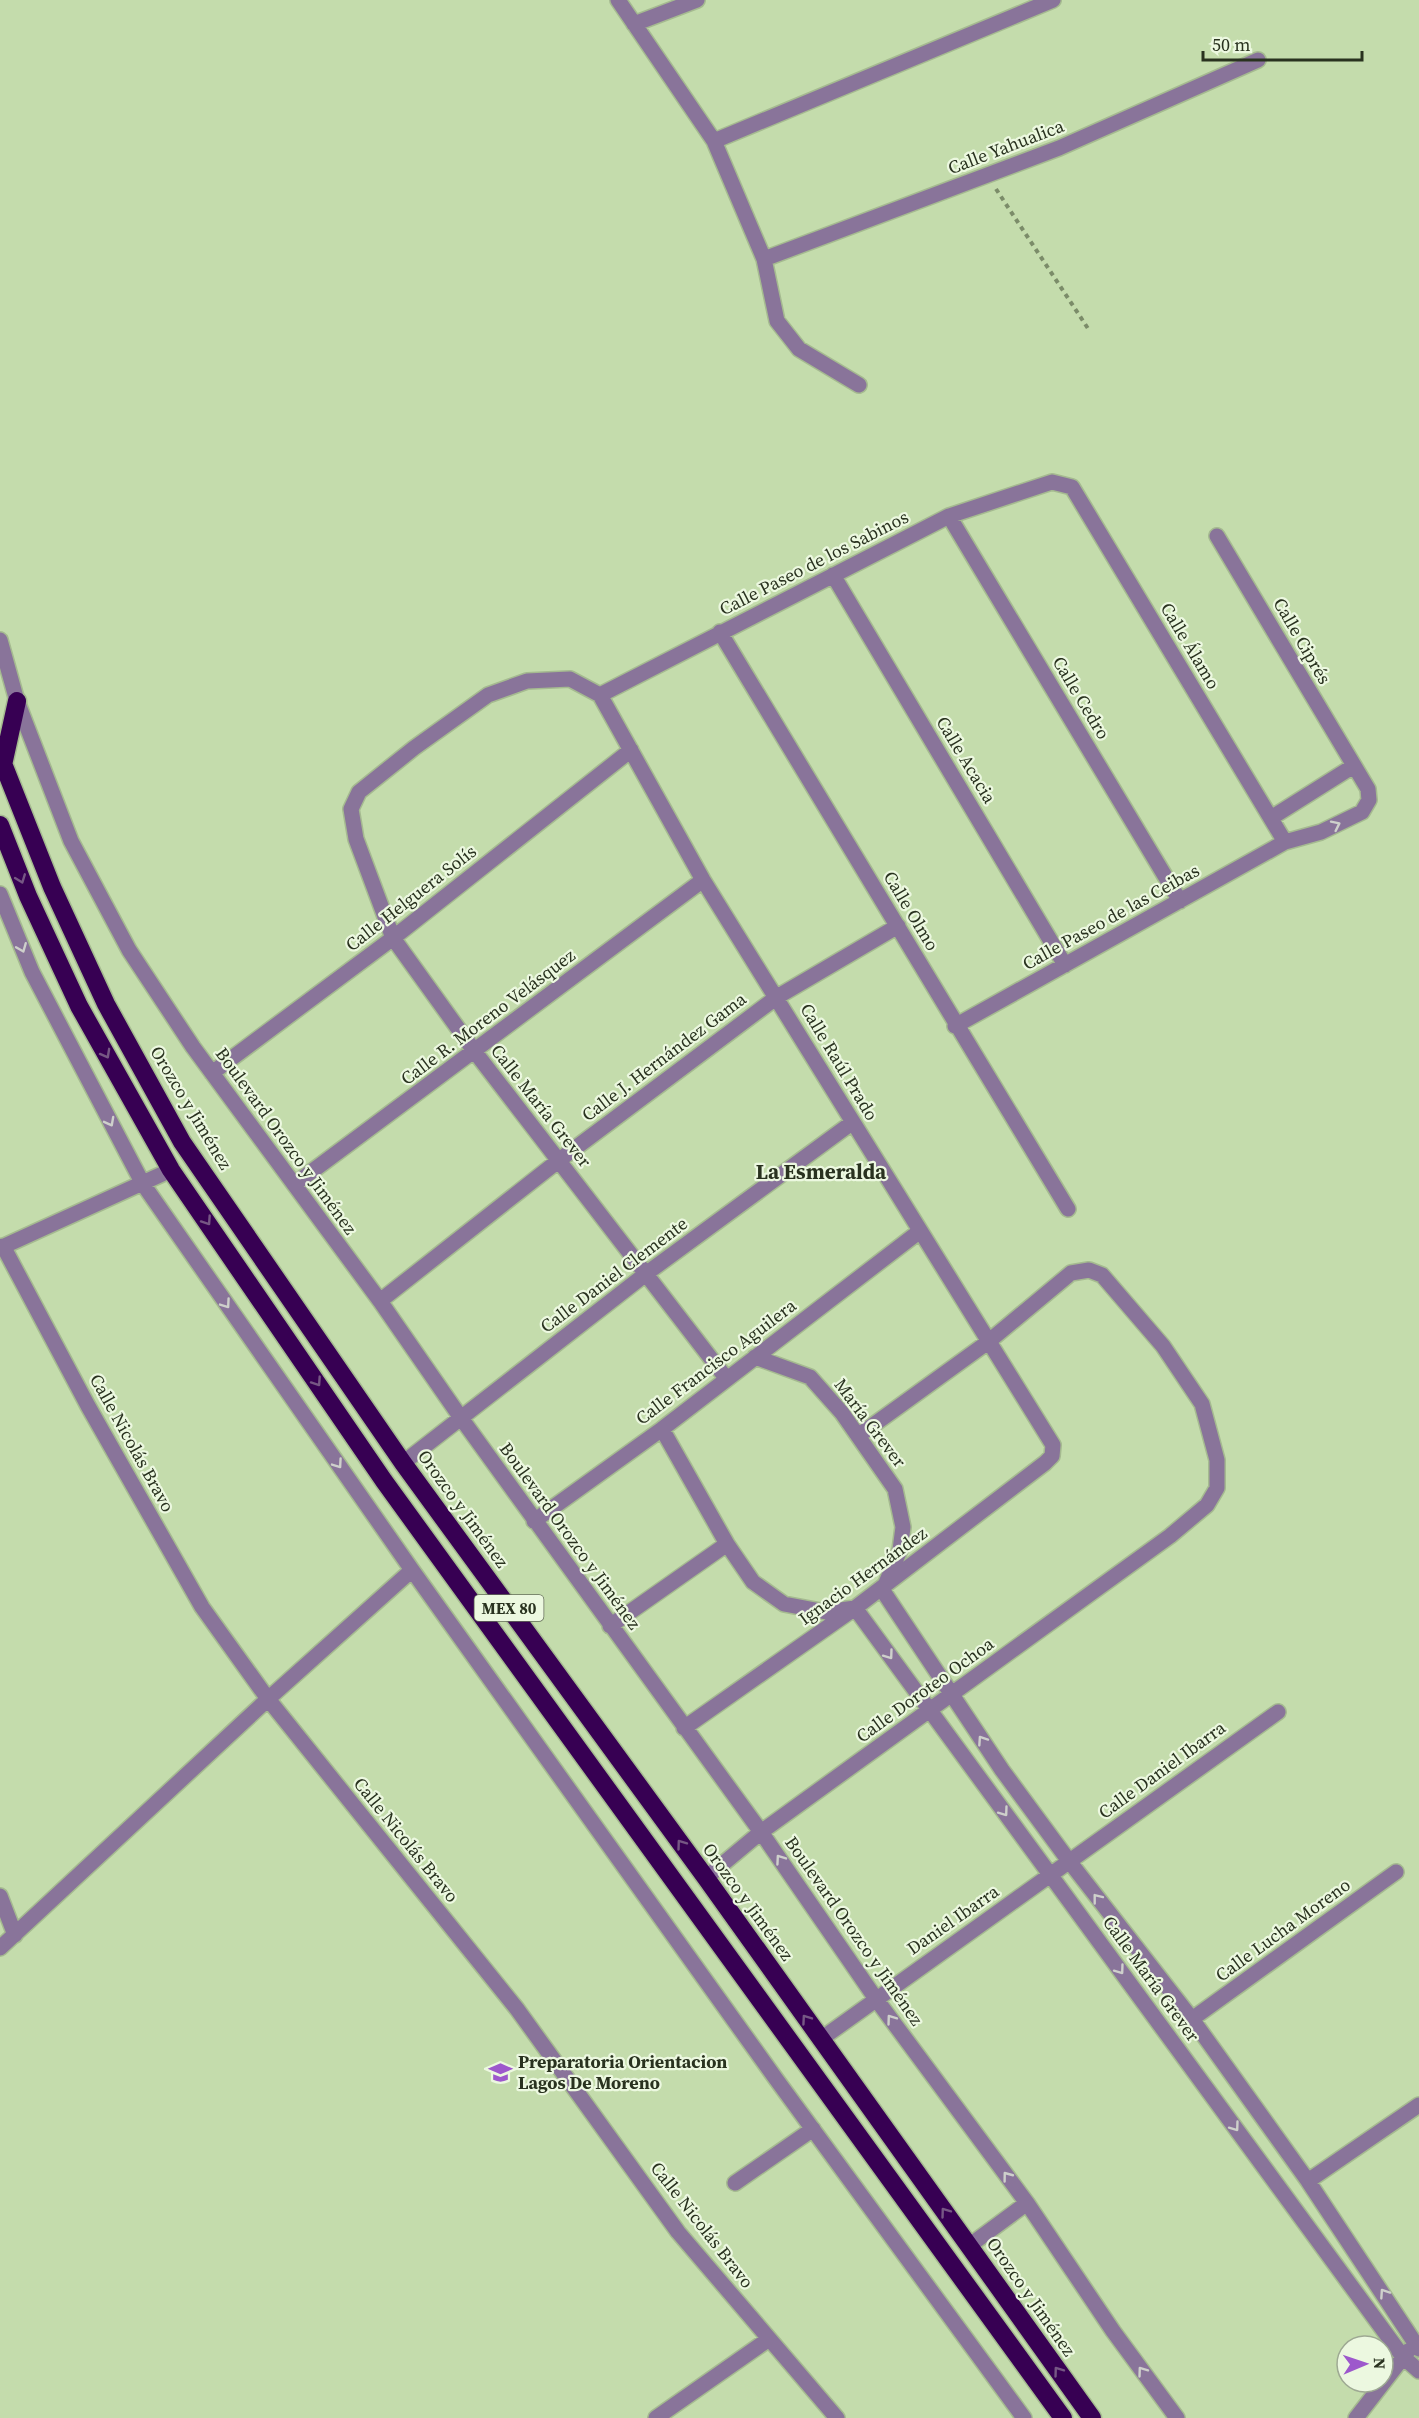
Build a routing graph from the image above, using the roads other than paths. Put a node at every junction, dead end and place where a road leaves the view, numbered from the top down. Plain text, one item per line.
1 (618, 0) edge
2 (697, 0) edge
3 (1053, 0) edge
4 (634, 24) junction
5 (1258, 60) dead end
6 (714, 141) junction
7 (764, 260) junction
8 (859, 385) dead end
9 (1052, 482) joint
10 (949, 516) junction
11 (1218, 536) dead end
12 (833, 575) junction
13 (720, 632) junction
14 (0, 640) edge
15 (600, 695) junction
16 (16, 701) junction
17 (631, 750) junction
18 (1, 761) edge
19 (1352, 767) junction
20 (1271, 818) junction
21 (0, 825) edge
22 (1285, 842) junction
23 (703, 880) junction
24 (0, 894) edge
25 (1180, 901) junction
26 (898, 926) junction
27 (393, 938) junction
28 (1065, 965) junction
29 (777, 997) junction
30 (956, 1026) junction
31 (475, 1052) junction
32 (212, 1073) junction
33 (853, 1122) junction
34 (558, 1161) junction
35 (171, 1170) junction
36 (143, 1184) junction
37 (295, 1185) junction
38 (1068, 1209) dead end
39 (920, 1231) junction
40 (2, 1247) edge
41 (647, 1273) junction
42 (380, 1301) junction
43 (988, 1342) junction
44 (755, 1357) junction
45 (726, 1378) junction
46 (461, 1418) junction
47 (662, 1429) junction
48 (858, 1436) junction
49 (1053, 1445) joint
50 (403, 1463) junction
51 (534, 1521) junction
52 (727, 1544) junction
53 (412, 1570) junction
54 (883, 1587) junction
55 (855, 1608) junction
56 (610, 1626) junction
57 (952, 1695) junction
58 (268, 1699) junction
59 (930, 1711) junction
60 (1278, 1712) dead end
61 (684, 1728) junction
62 (760, 1832) junction
63 (1069, 1861) junction
64 (1396, 1872) dead end
65 (1050, 1875) junction
66 (706, 1878) junction
67 (0, 1896) edge
68 (15, 1935) junction
69 (0, 1948) edge
70 (876, 1999) junction
71 (1192, 2019) junction
72 (821, 2039) junction
73 (1419, 2105) edge
74 (813, 2129) junction
75 (1308, 2181) junction
76 (735, 2183) dead end
77 (1027, 2203) junction
78 (969, 2246) junction
79 (769, 2339) junction
80 (1418, 2345) edge
81 (1403, 2356) junction
82 (1419, 2371) edge
83 (656, 2418) edge
84 (837, 2418) edge
85 (1024, 2418) edge
86 (1063, 2418) edge
87 (1092, 2418) edge
88 (1177, 2418) edge
89 (1356, 2418) edge

1 - 4 street
2 - 4 street
3 - 6 street
4 - 6 street
5 - 7 street, Calle Yahualica
6 - 7 street
7 - 8 street
9 - 10 street, Calle Paseo de los Sabinos
9 - 20 street, Calle Álamo
10 - 12 street, Calle Paseo de los Sabinos
10 - 25 street, Calle Cedro
11 - 19 street, Calle Ciprés
12 - 13 street, Calle Paseo de los Sabinos
12 - 28 street, Calle Acacia
13 - 15 street, Calle Paseo de los Sabinos
13 - 26 street, Calle Olmo
14 - 16 street, Boulevard Orozco y Jiménez
15 - 17 street, Calle Raúl Prado
15 - 27 street, Calle María Grever
16 - 18 highway
16 - 32 street, Boulevard Orozco y Jiménez
17 - 23 street, Calle Raúl Prado
17 - 27 street, Calle Helguera Solís
18 - 50 highway, Orozco y Jiménez / MEX 80
19 - 20 street
22 -> 19 street, Calle Ciprés
20 - 22 street, Calle Álamo
21 -> 35 highway, MEX 80
22 - 25 street, Calle Paseo de las Ceibas
23 - 29 street, Calle Raúl Prado
23 - 31 street, Calle R. Moreno Velásquez
24 -> 36 street
25 - 28 street, Calle Paseo de las Ceibas
26 - 29 street, Calle J. Hernández Gama
26 - 30 street, Calle Olmo
27 - 31 street, Calle María Grever
27 - 32 street, Calle Helguera Solís
28 - 30 street, Calle Paseo de las Ceibas
29 - 33 street, Calle Raúl Prado
29 - 34 street, Calle J. Hernández Gama
30 - 38 street, Calle Olmo
31 - 34 street, Calle María Grever
31 - 37 street, Calle R. Moreno Velásquez
32 - 37 street, Boulevard Orozco y Jiménez
33 - 39 street, Calle Raúl Prado
33 - 41 street, Calle Daniel Clemente
34 - 41 street, Calle María Grever
34 - 42 street, Calle J. Hernández Gama
35 - 36 street
35 -> 86 highway, MEX 80
36 - 40 street
36 -> 53 street
37 - 42 street, Boulevard Orozco y Jiménez
39 - 43 street, Calle Raúl Prado
39 - 44 street, Calle Francisco Aguilera
40 - 58 street, Calle Nicolás Bravo
41 - 45 street, Calle María Grever
41 - 46 street, Calle Daniel Clemente
42 - 46 street, Boulevard Orozco y Jiménez
43 - 48 street, Calle Doroteo Ochoa
43 - 49 street, Calle Raúl Prado
43 - 57 street, Calle Doroteo Ochoa
44 - 45 street, Calle Francisco Aguilera
44 - 48 street, María Grever
45 - 47 street, Calle Francisco Aguilera
46 - 50 street, Calle Daniel Clemente
46 - 51 street, Boulevard Orozco y Jiménez
47 - 51 street, Calle Francisco Aguilera
47 - 52 street
48 - 54 street, María Grever
49 - 54 street, Ignacio Hernández
66 -> 50 highway, Orozco y Jiménez / MEX 80
51 - 56 street, Boulevard Orozco y Jiménez
52 - 55 street
52 - 56 street
53 - 58 street
53 - 74 street
54 - 55 street, Ignacio Hernández
54 - 57 street, Calle María Grever
55 -> 59 street, Calle María Grever
55 - 61 street, Ignacio Hernández
56 - 61 street, Boulevard Orozco y Jiménez
57 - 59 street, Calle Doroteo Ochoa
63 -> 57 street, Calle María Grever
58 - 68 street
58 - 79 street, Calle Nicolás Bravo
59 - 62 street, Calle Doroteo Ochoa
59 -> 65 street, Calle María Grever
60 - 63 street, Calle Daniel Ibarra
61 - 62 street, Boulevard Orozco y Jiménez
62 - 66 street, Calle Doroteo Ochoa
70 -> 62 street, Boulevard Orozco y Jiménez
63 - 65 street, Calle Daniel Ibarra
71 -> 63 street, Calle María Grever
64 - 71 street, Calle Lucha Moreno
65 - 70 street, Daniel Ibarra
65 -> 81 street, Calle María Grever
72 -> 66 highway, Orozco y Jiménez / MEX 80
67 - 68 street
68 - 69 street
70 - 72 street, Daniel Ibarra
77 -> 70 street, Boulevard Orozco y Jiménez
71 - 75 street, Calle María Grever
78 -> 72 highway, Orozco y Jiménez / MEX 80
73 - 75 street
74 - 76 street
74 - 85 street
80 -> 75 street, Calle María Grever
77 - 78 street
88 -> 77 street, Boulevard Orozco y Jiménez
87 -> 78 highway, Orozco y Jiménez / MEX 80
79 - 83 street
79 - 84 street, Calle Nicolás Bravo
80 - 81 street
81 - 82 street, Calle María Grever
81 - 89 street

